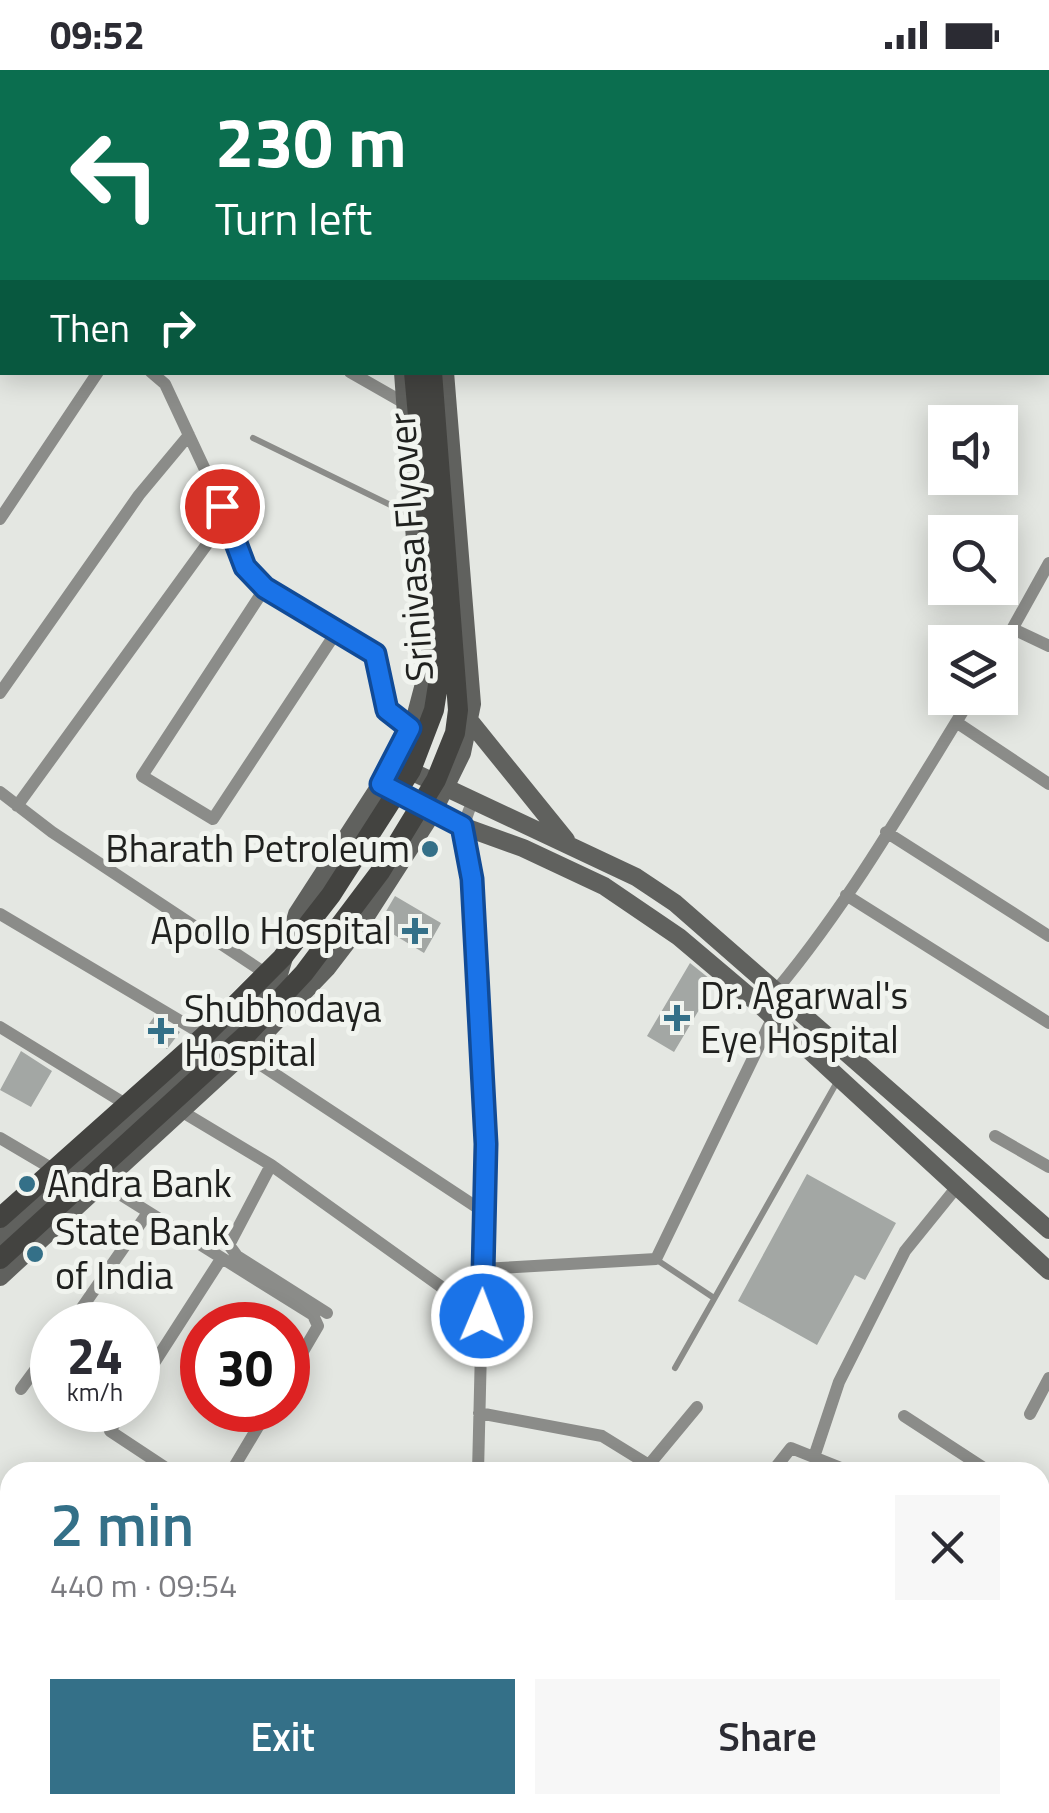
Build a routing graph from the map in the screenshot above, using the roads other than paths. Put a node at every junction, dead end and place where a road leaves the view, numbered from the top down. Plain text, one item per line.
1 (96, 375) edge
2 (154, 375) edge
3 (355, 375) edge
4 (403, 375) edge
5 (414, 375) edge
6 (432, 375) edge
7 (445, 375) edge
8 (406, 404) junction
9 (188, 435) junction
10 (252, 438) dead end
11 (416, 517) junction
12 (226, 518) junction
13 (0, 519) edge
14 (1049, 563) edge
15 (265, 588) junction
16 (1015, 625) edge
17 (1018, 631) edge
18 (337, 632) junction
19 (1049, 646) edge
20 (0, 693) edge
21 (960, 715) edge
22 (468, 720) junction
23 (956, 722) junction
24 (410, 728) junction
25 (394, 764) junction
26 (381, 784) junction
27 (1049, 784) edge
28 (445, 788) junction
29 (0, 792) edge
30 (473, 801) junction
31 (18, 806) junction
32 (433, 812) junction
33 (462, 826) junction
34 (886, 832) junction
35 (570, 845) junction
36 (846, 896) junction
37 (0, 914) edge
38 (1049, 936) edge
39 (278, 981) junction
40 (778, 989) junction
41 (768, 1012) junction
42 (1049, 1023) edge
43 (0, 1027) edge
44 (215, 1042) junction
45 (244, 1053) junction
46 (839, 1079) junction
47 (181, 1111) junction
48 (138, 1112) junction
49 (995, 1136) dead end
50 (0, 1138) edge
51 (271, 1165) junction
52 (1049, 1167) edge
53 (66, 1178) junction
54 (102, 1183) junction
55 (956, 1188) junction
56 (484, 1212) junction
57 (148, 1214) junction
58 (0, 1218) edge
59 (1049, 1230) edge
60 (0, 1238) edge
61 (0, 1258) edge
62 (221, 1258) junction
63 (656, 1259) junction
64 (482, 1269) junction
65 (1049, 1270) edge
66 (0, 1277) edge
67 (714, 1298) junction
68 (86, 1302) edge
69 (292, 1302) edge
70 (310, 1313) edge
71 (327, 1313) dead end
72 (482, 1316) junction
73 (310, 1340) edge
74 (160, 1354) edge
75 (675, 1368) dead end
76 (30, 1377) edge
77 (1049, 1378) edge
78 (20, 1390) dead end
79 (696, 1407) dead end
80 (479, 1413) junction
81 (1030, 1414) dead end
82 (904, 1416) dead end
83 (112, 1432) edge
84 (255, 1432) edge
85 (814, 1457) junction
86 (157, 1462) edge
87 (237, 1462) edge
88 (478, 1462) edge
89 (637, 1462) edge
90 (652, 1462) edge
91 (780, 1462) edge
92 (826, 1462) edge
93 (975, 1462) edge

1 - 13 street
2 - 9 street
3 - 8 street
4 - 8 street
5 - 58 main road, Srinivasa Flyover, bridge
6 - 61 main road, Srinivasa Flyover, bridge
7 - 22 street
8 - 11 street
9 - 12 street
9 - 20 street
10 - 11 lane
11 - 24 street
12 - 15 street
12 - 31 street
14 - 16 street
15 - 18 street
15 - 18 street
17 - 19 street
18 - 24 street
21 - 23 street
22 - 28 street
22 - 35 street
23 - 27 street
23 - 34 street
24 - 25 street
25 - 26 street
25 - 28 street
26 - 32 street
26 - 39 street
28 - 30 street
28 - 32 street
29 - 31 street
30 - 33 street
30 - 35 street
31 - 39 street
32 - 33 street
32 - 45 street
33 - 41 street
33 - 56 street
34 - 36 street
34 - 38 street
35 - 40 street
36 - 40 street
36 - 42 street
37 - 44 street
39 - 44 street
40 - 41 street
40 - 59 street
41 - 46 street
41 - 63 street
43 - 48 street
44 - 48 street
45 - 47 street
45 - 56 street
46 - 55 street
46 - 67 lane
47 - 51 street
47 - 54 street
48 - 53 street
49 - 52 street
50 - 53 street
51 - 71 street
51 - 72 street
53 - 60 street
54 - 57 street
54 - 66 street
55 - 65 street
55 - 85 street
56 - 64 street
57 - 62 street
57 - 68 street
62 - 69 street
62 - 74 street
63 - 64 street
63 - 67 lane
64 - 72 street
67 - 75 lane
70 - 73 street
72 - 80 street
76 - 78 street
77 - 81 street
79 - 90 street
80 - 88 street
80 - 89 street
82 - 93 street
83 - 86 street
84 - 87 street
85 - 91 street
85 - 92 street

